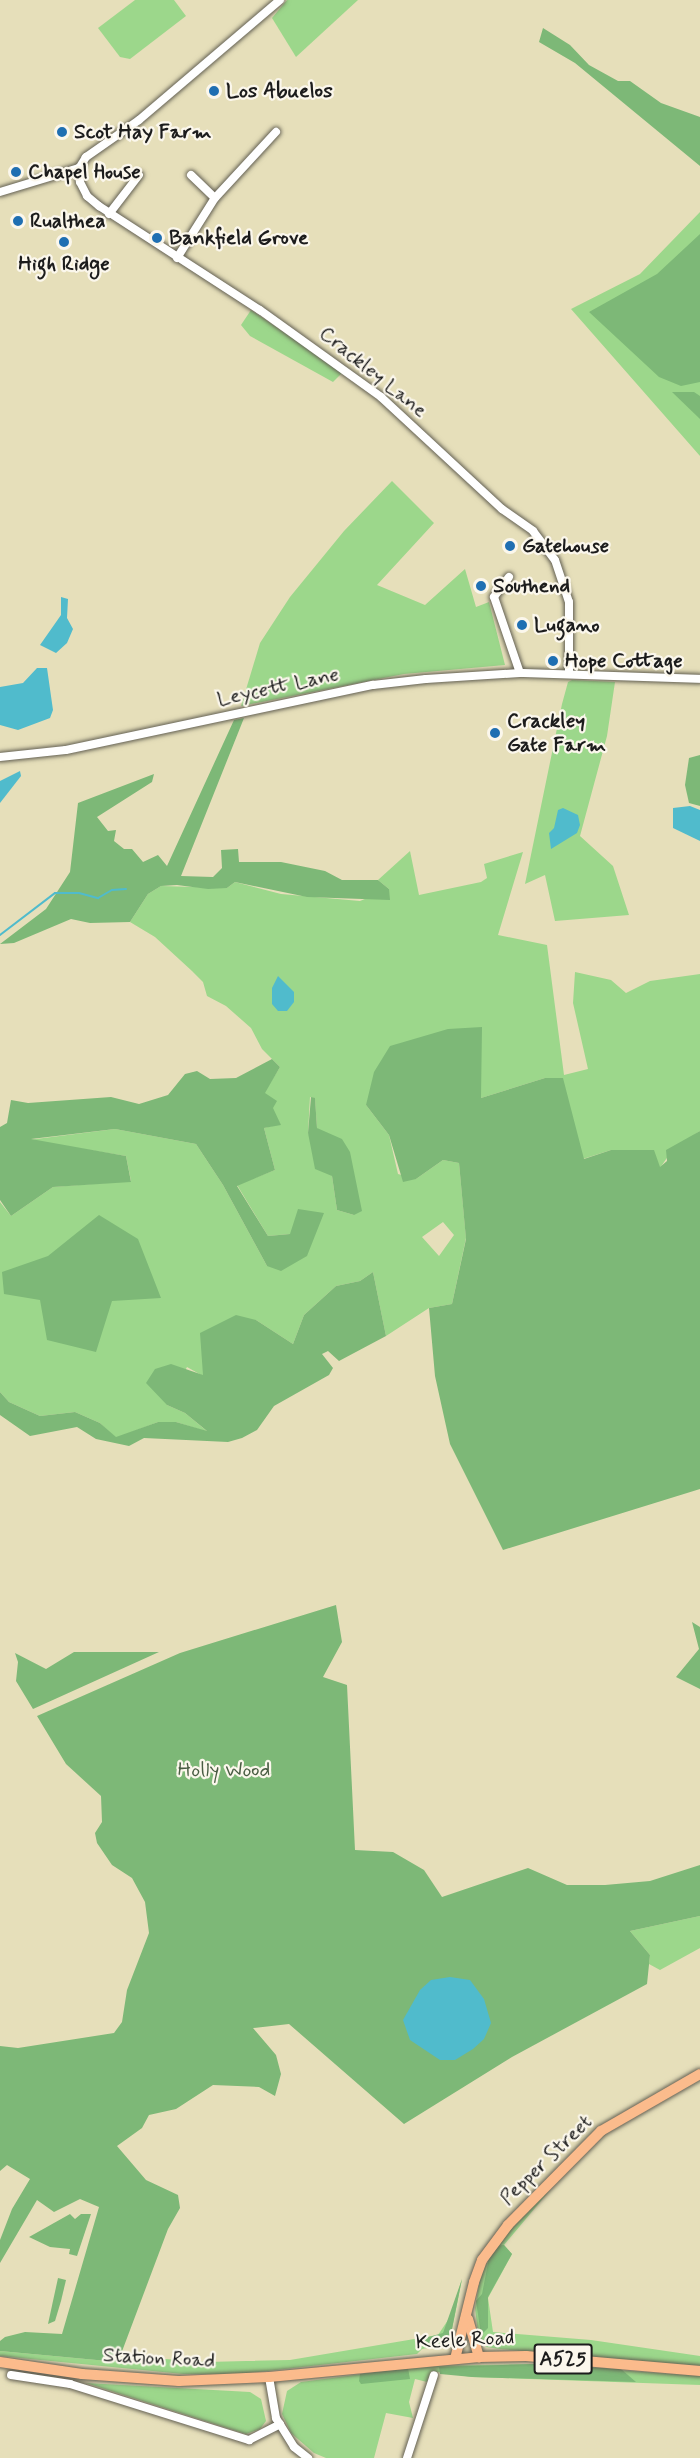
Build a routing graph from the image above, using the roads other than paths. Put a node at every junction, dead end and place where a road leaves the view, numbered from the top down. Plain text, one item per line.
1 (280, 0) edge
2 (276, 132) dead end
3 (80, 168) junction
4 (139, 175) dead end
5 (191, 175) dead end
6 (0, 192) edge
7 (215, 198) junction
8 (110, 214) junction
9 (177, 258) junction
10 (509, 577) dead end
11 (520, 673) junction
12 (567, 673) junction
13 (700, 680) edge
14 (0, 756) edge
15 (700, 2074) edge
16 (467, 2315) junction
17 (478, 2357) junction
18 (455, 2359) junction
19 (0, 2362) edge
20 (700, 2371) edge
21 (434, 2375) dead end
22 (11, 2376) dead end
23 (269, 2378) junction
24 (280, 2424) junction
25 (308, 2458) edge
26 (407, 2458) edge

1 - 3 street
2 - 7 street
3 - 6 street
3 - 8 street, Crackley Lane
4 - 8 street
5 - 7 street
7 - 9 street
8 - 9 street, Crackley Lane
9 - 12 street, Crackley Lane
10 - 11 street
11 - 12 street, Leycett Lane
11 - 14 street, Leycett Lane
12 - 13 street, Leycett Lane
15 - 16 main road, Pepper Street
16 - 17 main road
16 - 18 main road, Pepper Street
17 - 18 main road, Keele Road / A525
17 - 20 main road, Keele Road / A525
18 - 23 main road, Keele Road / A525
19 - 23 main road, Station Road / A525
21 - 26 street
22 - 24 street, Station Road
23 - 24 street
24 - 25 street

